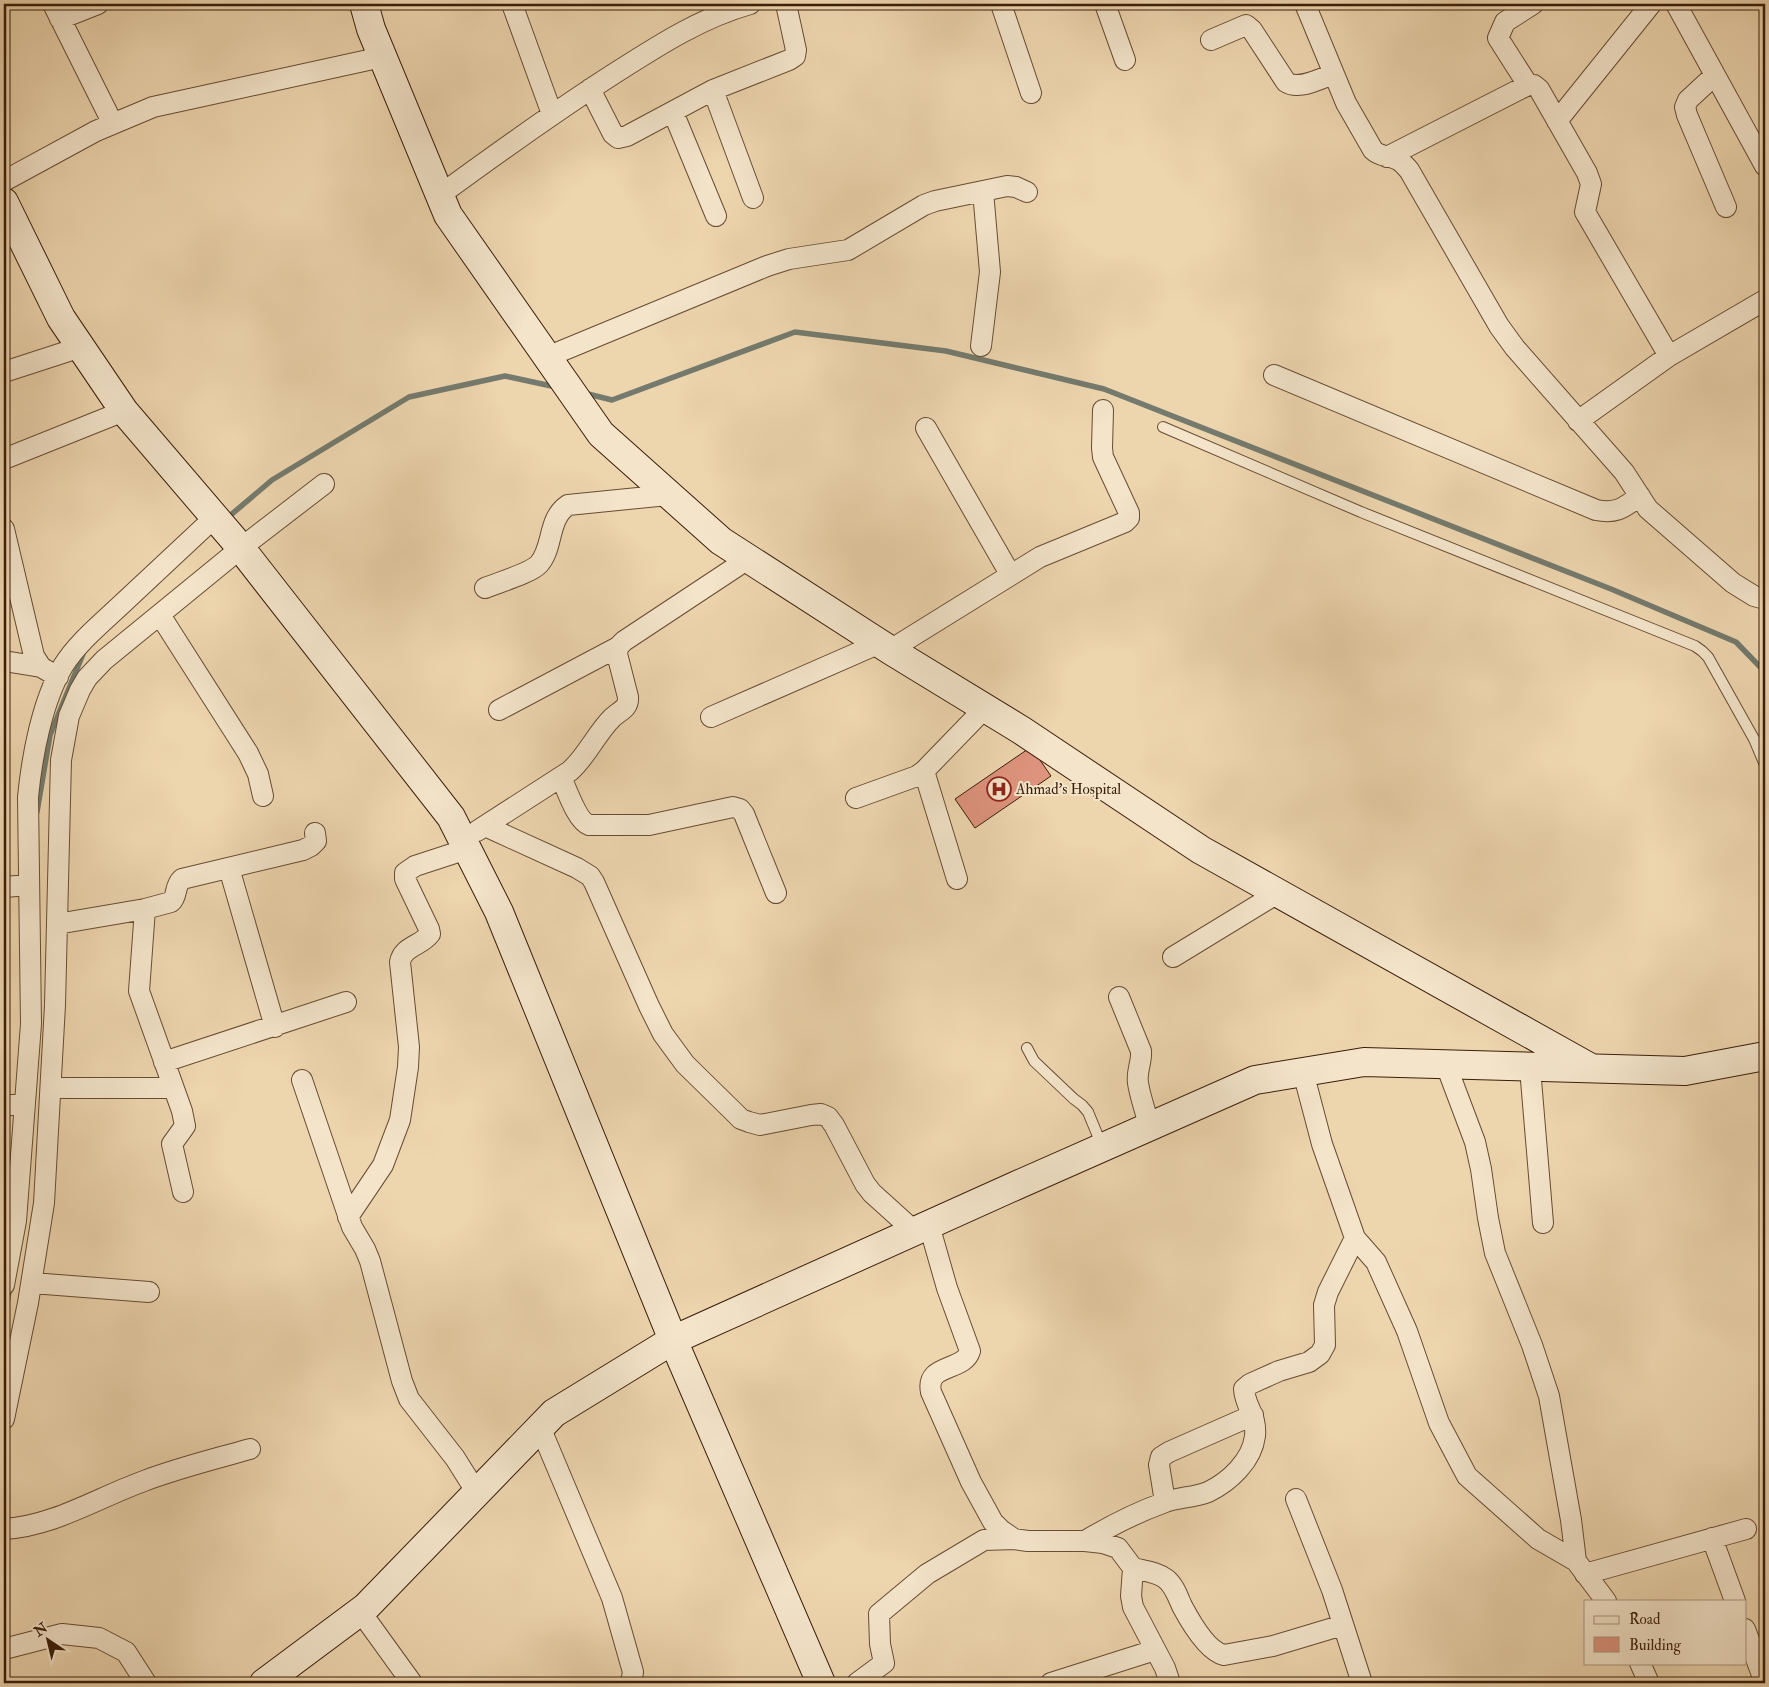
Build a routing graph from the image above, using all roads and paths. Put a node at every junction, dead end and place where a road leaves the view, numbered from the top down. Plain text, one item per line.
1 (98, 4) edge
2 (364, 4) edge
3 (512, 4) edge
4 (750, 4) edge
5 (786, 4) edge
6 (1001, 4) edge
7 (1105, 4) edge
8 (1305, 4) edge
9 (1533, 4) edge
10 (1651, 4) edge
11 (1676, 4) edge
12 (56, 11) edge
13 (1211, 40) dead end
14 (382, 57) junction
15 (1125, 60) dead end
16 (1334, 74) junction
17 (1715, 75) junction
18 (1528, 85) junction
19 (590, 89) junction
20 (713, 90) junction
21 (1031, 93) dead end
22 (673, 112) junction
23 (552, 114) junction
24 (1557, 121) junction
25 (113, 124) junction
26 (1387, 157) junction
27 (1765, 166) edge
28 (4, 181) edge
29 (982, 191) junction
30 (1027, 192) dead end
31 (440, 195) junction
32 (753, 198) dead end
33 (4, 202) edge
34 (1726, 208) dead end
35 (716, 216) dead end
36 (1765, 300) edge
37 (982, 346) dead end
38 (81, 347) junction
39 (1669, 356) junction
40 (552, 363) junction
41 (4, 372) edge
42 (1274, 375) dead end
43 (1102, 410) dead end
44 (124, 411) junction
45 (1578, 420) junction
46 (1163, 427) dead end
47 (926, 428) dead end
48 (4, 459) edge
49 (324, 484) dead end
50 (668, 495) junction
51 (1640, 496) junction
52 (4, 529) edge
53 (228, 532) junction
54 (748, 559) junction
55 (1010, 574) junction
56 (485, 588) dead end
57 (1765, 599) edge
58 (160, 615) junction
59 (884, 646) junction
60 (618, 647) junction
61 (4, 661) edge
62 (50, 672) junction
63 (985, 708) junction
64 (499, 710) dead end
65 (711, 717) dead end
66 (1765, 765) edge
67 (924, 771) junction
68 (561, 778) junction
69 (263, 796) dead end
70 (856, 798) dead end
71 (315, 833) dead end
72 (471, 838) junction
73 (228, 868) junction
74 (957, 879) dead end
75 (30, 885) junction
76 (4, 887) edge
77 (776, 893) dead end
78 (1278, 893) junction
79 (145, 909) junction
80 (57, 924) junction
81 (1173, 957) dead end
82 (1118, 997) dead end
83 (346, 1002) dead end
84 (275, 1026) junction
85 (1027, 1048) dead end
86 (1765, 1056) edge
87 (164, 1062) junction
88 (1446, 1065) junction
89 (1530, 1068) junction
90 (1594, 1070) junction
91 (1303, 1072) junction
92 (302, 1080) dead end
93 (51, 1088) junction
94 (173, 1088) junction
95 (25, 1103) junction
96 (4, 1106) edge
97 (1149, 1126) junction
98 (1102, 1147) junction
99 (183, 1192) dead end
100 (348, 1217) junction
101 (1543, 1223) dead end
102 (922, 1228) junction
103 (1354, 1238) junction
104 (32, 1284) junction
105 (4, 1285) edge
106 (149, 1292) dead end
107 (673, 1340) junction
108 (1253, 1415) junction
109 (4, 1419) edge
110 (540, 1427) junction
111 (250, 1449) dead end
112 (477, 1492) junction
113 (1296, 1499) dead end
114 (1165, 1502) junction
115 (4, 1529) edge
116 (1746, 1529) dead end
117 (1712, 1538) junction
118 (1014, 1539) junction
119 (1085, 1541) junction
120 (1580, 1567) junction
121 (1133, 1568) junction
122 (1605, 1600) edge
123 (1735, 1600) edge
124 (360, 1611) junction
125 (1343, 1625) junction
126 (1746, 1632) edge
127 (4, 1649) edge
128 (1155, 1650) junction
129 (1640, 1664) edge
130 (146, 1683) edge
131 (264, 1683) edge
132 (412, 1683) edge
133 (631, 1683) edge
134 (820, 1683) edge
135 (857, 1683) edge
136 (1051, 1683) edge
137 (1170, 1683) edge
138 (1362, 1683) edge
139 (1648, 1683) edge
140 (1765, 1683) edge

1 - 12 street
2 - 14 street
3 - 23 street
4 - 19 street
5 - 20 street
6 - 21 street
7 - 15 street
8 - 16 street
9 - 18 street
10 - 24 street
11 - 17 street
12 - 25 street
13 - 16 street
14 - 25 street
14 - 31 street
16 - 26 street
17 - 27 street
17 - 34 street
18 - 24 street
18 - 26 street
19 - 22 street
19 - 23 street
20 - 22 street
20 - 32 street
22 - 35 street
23 - 31 street
24 - 39 street
25 - 28 street
26 - 45 street
29 - 30 street
29 - 37 street
29 - 40 street
31 - 40 street
33 - 38 street
36 - 39 street
38 - 41 street
38 - 44 street
39 - 45 street
40 - 50 street
42 - 51 street
43 - 55 street
44 - 48 street
44 - 53 street
45 - 51 street
46 - 66 lane
47 - 55 street
49 - 53 street
50 - 54 street
50 - 56 street
51 - 57 street
52 - 62 street
53 - 58 street
53 - 62 street
53 - 72 street
54 - 59 street
54 - 60 street
55 - 59 street
58 - 69 street
58 - 80 street
59 - 63 street
59 - 65 street
60 - 64 street
60 - 68 street
61 - 62 street
62 - 75 street
63 - 67 street
63 - 78 street
67 - 70 street
67 - 74 street
68 - 72 street
68 - 77 street
71 - 73 street
72 - 100 street
72 - 102 street
72 - 107 street
73 - 79 street
73 - 84 street
75 - 76 street
75 - 95 street
78 - 81 street
78 - 90 street
79 - 80 street
79 - 87 street
80 - 93 street
82 - 97 street
83 - 84 street
84 - 87 street
85 - 98 lane
86 - 90 street
87 - 94 street
88 - 89 street
88 - 91 street
88 - 120 street
89 - 90 street
89 - 101 street
91 - 97 street
91 - 103 street
92 - 100 street
93 - 94 street
93 - 104 street
94 - 99 street
95 - 96 street
95 - 105 street
97 - 98 street
98 - 102 street
100 - 112 street
102 - 107 street
102 - 118 street
103 - 108 street
103 - 120 street
104 - 106 street
104 - 109 street
107 - 110 street
107 - 134 street
108 - 114 street
108 - 114 street
110 - 112 street
110 - 133 street
111 - 115 street
112 - 124 street
113 - 125 street
114 - 119 street
116 - 117 street
117 - 120 street
117 - 123 street
118 - 119 street
118 - 135 street
119 - 121 street
120 - 122 street
121 - 125 street
121 - 128 street
124 - 131 street
124 - 132 street
125 - 138 street
126 - 140 street
127 - 130 street
128 - 136 street
128 - 137 street
129 - 139 street

